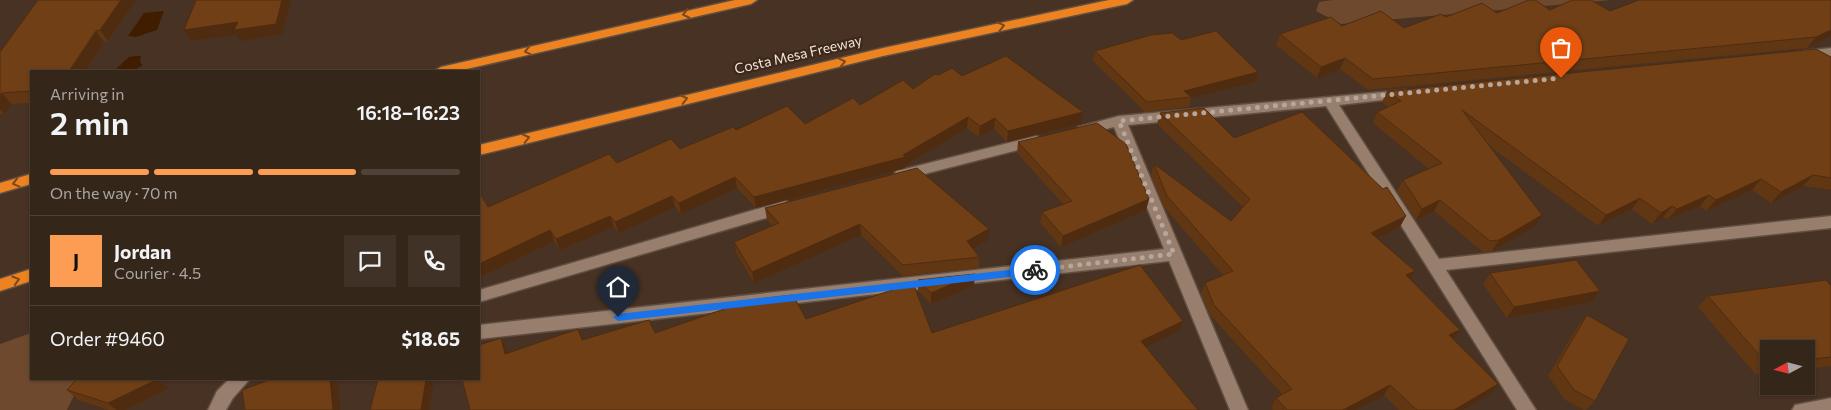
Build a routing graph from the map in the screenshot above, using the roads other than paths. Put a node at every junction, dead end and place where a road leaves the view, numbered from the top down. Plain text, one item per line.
1 (751, 0) edge
2 (1127, 0) edge
3 (1831, 52) edge
4 (1792, 56) edge
5 (445, 70) edge
6 (1419, 92) edge
7 (1330, 101) junction
8 (1119, 121) junction
9 (1072, 133) edge
10 (1053, 137) edge
11 (480, 150) edge
12 (30, 179) edge
13 (884, 179) edge
14 (0, 188) edge
15 (801, 202) edge
16 (1831, 222) edge
17 (1174, 254) junction
18 (1436, 265) junction
19 (30, 275) edge
20 (0, 285) edge
21 (480, 296) edge
22 (480, 332) edge
23 (240, 380) edge
24 (1831, 406) edge
25 (217, 410) edge
26 (1239, 410) edge
27 (1527, 410) edge
28 (1801, 410) edge

1 -> 5 highway
11 -> 2 highway, Costa Mesa Freeway
3 - 4 lane
6 - 7 lane
7 - 8 lane
7 - 18 lane
8 - 9 lane
8 - 17 lane
10 - 13 lane
12 -> 14 highway
15 - 21 lane
16 - 18 lane
17 - 22 lane
17 - 26 lane
18 - 27 lane
20 -> 19 highway
23 - 25 lane
24 - 28 lane

